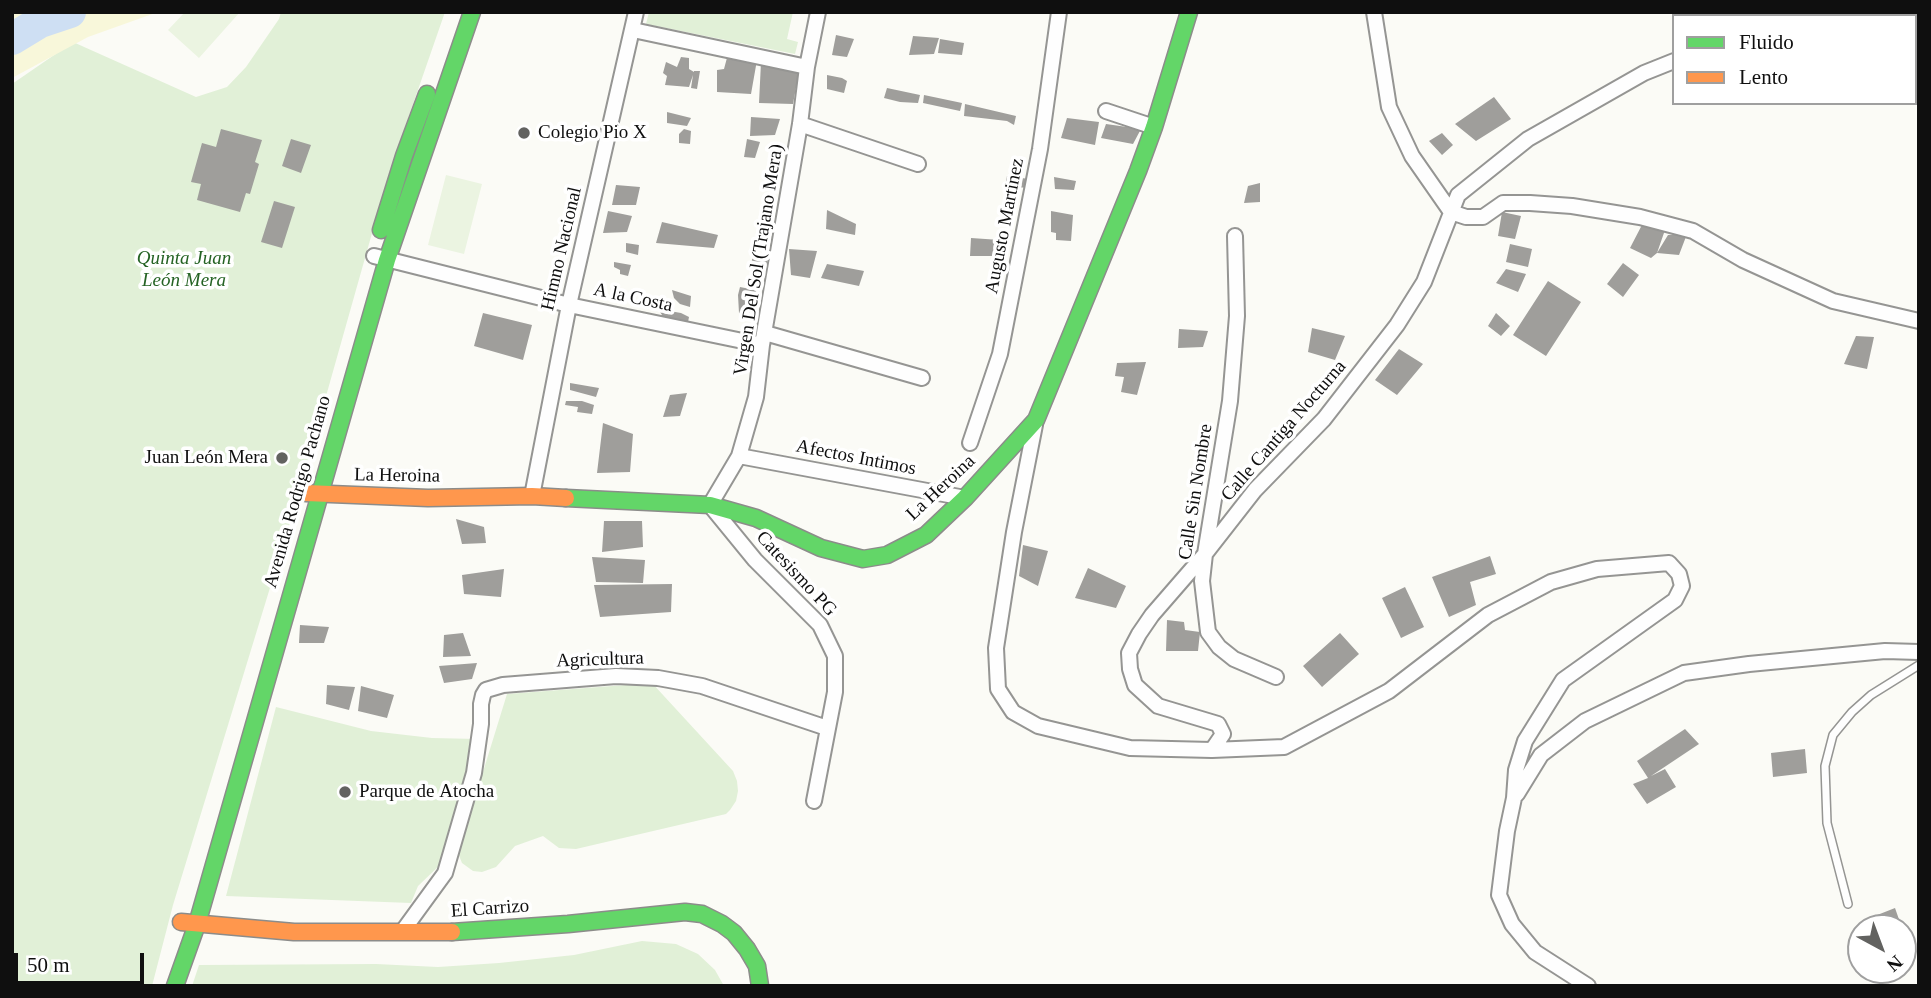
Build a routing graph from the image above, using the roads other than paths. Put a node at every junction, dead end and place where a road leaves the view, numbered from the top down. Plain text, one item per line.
1 (457, 12) edge
2 (472, 12) edge
3 (636, 12) edge
4 (818, 12) edge
5 (1059, 12) edge
6 (1189, 12) edge
7 (1374, 12) edge
8 (633, 30) junction
9 (1672, 62) edge
10 (807, 67) junction
11 (1106, 111) dead end
12 (800, 124) junction
13 (1154, 127) junction
14 (918, 164) dead end
15 (1451, 212) junction
16 (1235, 236) dead end
17 (380, 258) junction
18 (569, 305) junction
19 (1919, 320) edge
20 (764, 339) junction
21 (922, 378) dead end
22 (1036, 420) junction
23 (970, 443) dead end
24 (739, 456) junction
25 (312, 494) junction
26 (532, 496) junction
27 (965, 498) junction
28 (710, 505) junction
29 (1205, 554) junction
30 (1919, 652) edge
31 (1919, 665) edge
32 (1276, 677) dead end
33 (827, 728) junction
34 (1212, 750) junction
35 (1514, 798) junction
36 (814, 802) dead end
37 (1847, 904) dead end
38 (189, 923) junction
39 (402, 932) junction
40 (761, 982) edge
41 (160, 986) edge
42 (175, 986) edge
43 (1588, 986) edge

1 - 17 street, Avenida Rodrigo Pachano
2 - 17 street, Avenida Rodrigo Pachano
3 - 8 street, Himno Nacional
4 - 10 street, Virgen Del Sol (Trajano Mera)
5 - 23 street, Augusto Martinez
6 - 13 street, La Heroina
7 - 15 street
8 - 10 street
8 - 18 street, Himno Nacional
9 - 15 street, Calle Cantiga Nocturna
10 - 12 street, Virgen Del Sol (Trajano Mera)
11 - 13 street
12 - 14 street
12 - 20 street, Virgen Del Sol (Trajano Mera)
13 - 22 street, La Heroina
15 - 19 street
15 - 29 street, Calle Cantiga Nocturna
16 - 29 street, Calle Sin Nombre
17 - 18 street, A la Costa
17 - 25 street, Avenida Rodrigo Pachano
18 - 20 street, A la Costa
18 - 26 street, Himno Nacional
20 - 21 street, A la Costa
20 - 24 street, Virgen Del Sol (Trajano Mera)
22 - 27 street, La Heroina
22 - 34 street
24 - 27 street, Afectos Intimos
24 - 28 street, Virgen Del Sol (Trajano Mera)
25 - 26 street, La Heroina
25 - 38 street, Avenida Rodrigo Pachano
26 - 28 street, La Heroina
27 - 28 street, La Heroina
28 - 33 street, Catesismo PG
29 - 32 street, Calle Sin Nombre
29 - 34 street, Calle Cantiga Nocturna
30 - 35 street
31 - 37 lane
33 - 36 street, Catesismo PG
33 - 39 street, Agricultura
34 - 35 street
35 - 43 street
38 - 39 street, El Carrizo
38 - 41 street, Avenida Rodrigo Pachano
38 - 42 street, Avenida Rodrigo Pachano
39 - 40 street, El Carrizo

